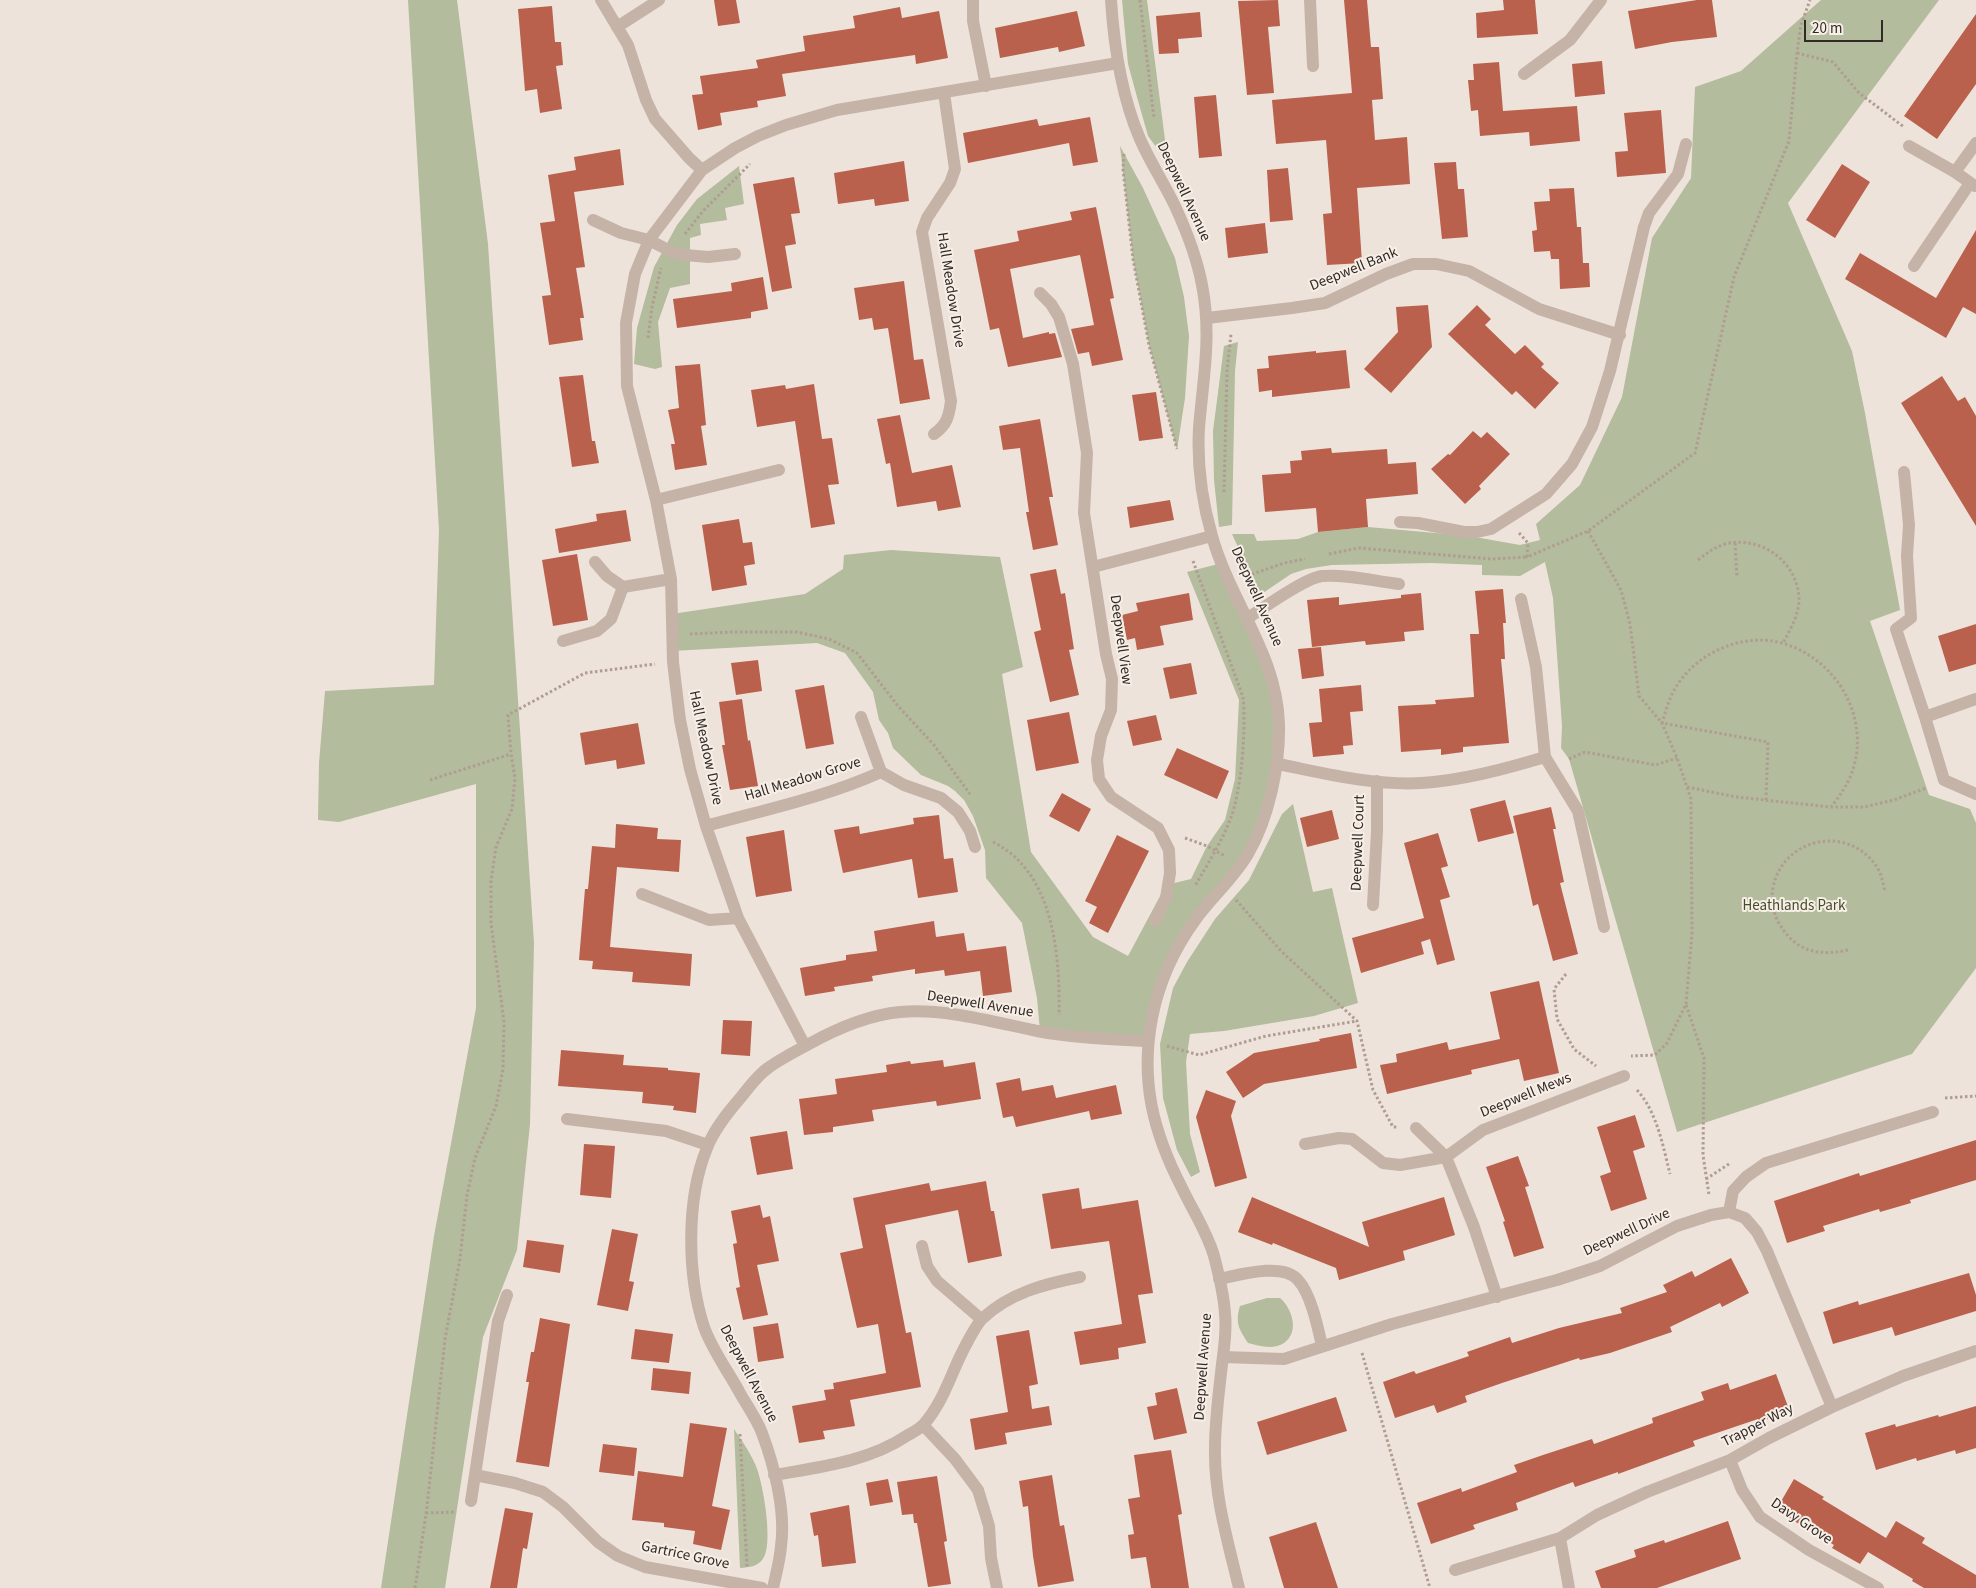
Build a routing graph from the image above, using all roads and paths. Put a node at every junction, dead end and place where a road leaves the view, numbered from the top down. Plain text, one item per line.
1 (601, 0) edge
2 (659, 0) edge
3 (973, 0) edge
4 (1110, 0) edge
5 (1140, 0) edge
6 (1310, 0) edge
7 (1601, 0) edge
8 (1810, 0) edge
9 (617, 27) junction
10 (1797, 53) junction
11 (1118, 63) junction
12 (1313, 66) dead end
13 (1524, 74) dead end
14 (986, 86) junction
15 (944, 93) junction
16 (1155, 126) dead end
17 (1976, 143) edge
18 (1686, 144) dead end
19 (1909, 146) joint
20 (1124, 150) dead end
21 (702, 170) junction
22 (1955, 172) junction
23 (1973, 185) edge
24 (593, 220) dead end
25 (650, 240) junction
26 (735, 254) dead end
27 (1914, 266) dead end
28 (1040, 293) dead end
29 (1233, 315) junction
30 (1206, 318) junction
31 (1620, 335) junction
32 (934, 434) dead end
33 (1177, 450) dead end
34 (778, 470) dead end
35 (1904, 472) dead end
36 (1224, 496) dead end
37 (656, 500) junction
38 (1507, 521) junction
39 (1400, 522) dead end
40 (1588, 531) junction
41 (1212, 536) junction
42 (1735, 543) junction
43 (1186, 544) junction
44 (1322, 556) dead end
45 (1312, 557) dead end
46 (1527, 557) junction
47 (1698, 560) dead end
48 (595, 562) dead end
49 (1093, 567) junction
50 (1737, 577) dead end
51 (671, 578) junction
52 (1228, 582) junction
53 (1399, 584) dead end
54 (623, 586) junction
55 (1521, 599) dead end
56 (1248, 618) junction
57 (672, 635) junction
58 (563, 642) dead end
59 (1783, 643) junction
60 (673, 662) junction
61 (1976, 699) edge
62 (861, 717) dead end
63 (1925, 717) junction
64 (1662, 723) junction
65 (511, 754) junction
66 (1545, 758) junction
67 (1677, 758) junction
68 (1278, 764) junction
69 (881, 772) junction
70 (430, 780) dead end
71 (1944, 780) junction
72 (1377, 782) junction
73 (1687, 787) junction
74 (1976, 794) edge
75 (973, 798) dead end
76 (1766, 800) junction
77 (1831, 807) junction
78 (706, 826) junction
79 (1158, 828) junction
80 (970, 831) junction
81 (976, 847) dead end
82 (1214, 850) junction
83 (1240, 864) junction
84 (1224, 886) junction
85 (1886, 892) dead end
86 (1191, 893) dead end
87 (642, 894) dead end
88 (1373, 906) dead end
89 (738, 918) junction
90 (1155, 921) dead end
91 (1604, 927) dead end
92 (1848, 950) dead end
93 (1686, 1004) junction
94 (1357, 1021) junction
95 (1059, 1034) junction
96 (1148, 1041) junction
97 (805, 1046) junction
98 (1624, 1076) joint
99 (1933, 1112) dead end
100 (567, 1120) dead end
101 (1416, 1128) joint
102 (1305, 1144) dead end
103 (708, 1145) junction
104 (1446, 1157) junction
105 (1729, 1212) junction
106 (1711, 1215) junction
107 (922, 1246) dead end
108 (1080, 1277) dead end
109 (1219, 1279) junction
110 (507, 1295) dead end
111 (1497, 1297) junction
112 (981, 1319) junction
113 (1356, 1335) junction
114 (1322, 1346) junction
115 (1976, 1350) edge
116 (1223, 1357) junction
117 (1832, 1407) junction
118 (923, 1425) junction
119 (739, 1426) dead end
120 (1730, 1460) junction
121 (475, 1475) junction
122 (774, 1475) junction
123 (471, 1501) dead end
124 (1560, 1538) junction
125 (1455, 1570) dead end
126 (748, 1585) junction
127 (415, 1588) edge
128 (762, 1588) edge
129 (773, 1588) edge
130 (997, 1588) edge
131 (1240, 1588) edge
132 (1430, 1588) edge
133 (1569, 1588) edge
134 (1878, 1588) edge

1 - 9 street
2 - 9 street
3 - 14 street
4 - 11 street, Deepwell Avenue
5 - 16 path
6 - 12 street
7 - 13 street
8 - 10 path
9 - 21 street
10 - 19 path
10 - 40 path
11 - 14 street, Hall Meadow Drive
11 - 30 street, Deepwell Avenue
14 - 15 street, Hall Meadow Drive
15 - 21 street, Hall Meadow Drive
15 - 32 street, Hall Meadow Drive
17 - 22 street
18 - 31 street
19 - 22 street
20 - 33 path
21 - 25 street, Hall Meadow Drive
22 - 23 street
23 - 27 street
24 - 25 street
25 - 26 street
25 - 37 street, Hall Meadow Drive
28 - 49 street, Deepwell View
29 - 30 street, Deepwell Bank
29 - 31 street, Deepwell Bank
29 - 36 path
30 - 41 street, Deepwell Avenue
31 - 38 street
34 - 37 street
35 - 63 street
37 - 51 street, Hall Meadow Drive
38 - 39 street
38 - 46 path
40 - 46 path
40 - 64 path
41 - 43 street
41 - 52 street, Deepwell Avenue
42 - 47 path
42 - 50 path
42 - 59 path
43 - 49 street
43 - 82 path
44 - 46 path
45 - 52 path
48 - 54 street
49 - 79 street, Deepwell View
51 - 54 street
51 - 57 street, Hall Meadow Drive
52 - 56 street, Deepwell Avenue
53 - 56 street
54 - 58 street
55 - 66 street
56 - 68 street, Deepwell Avenue
57 - 60 street, Hall Meadow Drive
57 - 75 path
59 - 64 path
59 - 77 path
60 - 65 path
60 - 78 street, Hall Meadow Drive
61 - 63 street
62 - 69 street
63 - 71 street
64 - 67 path
64 - 76 path
65 - 70 path
65 - 127 path
66 - 67 path
66 - 72 street, Deepwell Court
66 - 91 street
67 - 73 path
68 - 72 street, Deepwell Court
68 - 83 street, Deepwell Avenue
69 - 78 street, Hall Meadow Grove
69 - 80 street
71 - 74 street
71 - 77 path
72 - 88 street, Deepwell Court
73 - 76 path
73 - 93 path
76 - 77 path
78 - 89 street, Hall Meadow Drive
79 - 82 path
79 - 90 street
80 - 81 street
80 - 95 path
82 - 83 path
82 - 86 path
83 - 84 street, Deepwell Avenue
84 - 94 path
84 - 96 street, Deepwell Avenue
85 - 92 path
87 - 89 street
89 - 97 street, Hall Meadow Drive
93 - 98 path
93 - 106 path
94 - 96 path
94 - 101 path
95 - 96 street, Deepwell Avenue
95 - 97 street, Deepwell Avenue
96 - 109 street, Deepwell Avenue
97 - 103 street, Deepwell Avenue
98 - 104 street, Deepwell Mews
99 - 105 street
100 - 103 street
101 - 104 street
102 - 104 street, Deepwell Mews
103 - 122 street, Deepwell Avenue
104 - 111 street
105 - 106 street, Deepwell Drive
105 - 117 street
106 - 111 street, Deepwell Drive
107 - 112 street
108 - 112 street
109 - 114 street
109 - 116 street, Deepwell Avenue
110 - 121 street
111 - 113 street, Deepwell Drive
112 - 118 street
113 - 114 street, Deepwell Drive
113 - 132 path
114 - 116 street, Deepwell Drive
115 - 117 street, Trapper Way
116 - 131 street, Deepwell Avenue
117 - 120 street, Trapper Way
118 - 122 street
118 - 130 street
119 - 126 path
120 - 124 street, Trapper Way
120 - 134 street, Davy Grove
121 - 123 street
121 - 126 street, Gartrice Grove
122 - 129 street, Deepwell Avenue
124 - 125 street, Trapper Way
124 - 133 street
126 - 128 street, Gartrice Grove

